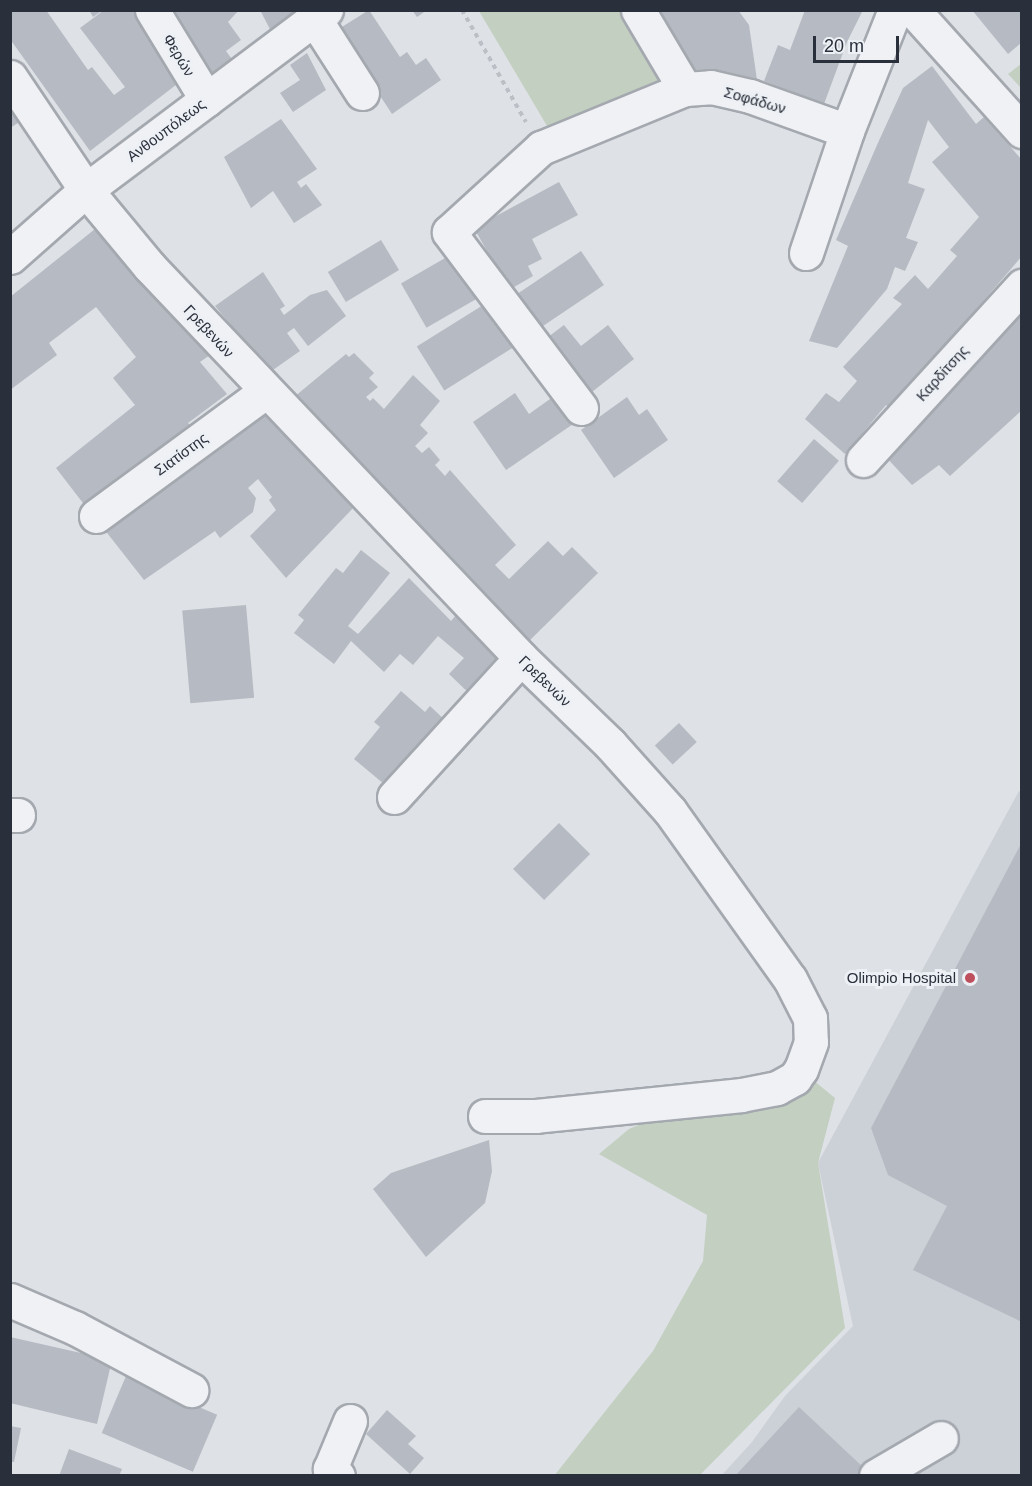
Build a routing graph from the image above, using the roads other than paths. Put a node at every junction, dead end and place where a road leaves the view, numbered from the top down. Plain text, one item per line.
1 (152, 10) edge
2 (638, 10) edge
3 (895, 10) edge
4 (913, 10) edge
5 (320, 14) edge
6 (10, 77) edge
7 (685, 89) junction
8 (362, 93) dead end
9 (207, 100) junction
10 (847, 131) junction
11 (1022, 131) edge
12 (86, 190) junction
13 (806, 254) dead end
14 (10, 257) edge
15 (1022, 286) edge
16 (266, 391) junction
17 (581, 408) dead end
18 (863, 460) dead end
19 (96, 516) dead end
20 (521, 658) junction
21 (394, 797) dead end
22 (485, 1116) dead end
23 (10, 1300) edge
24 (191, 1390) dead end
25 (350, 1421) dead end
26 (941, 1438) dead end
27 (338, 1476) edge
28 (876, 1476) edge

1 - 9 street, Φερών
2 - 7 street
3 - 10 street
4 - 11 street
5 - 8 street
5 - 9 street, Ανθουπόλεως
6 - 12 street, Γρεβενών
7 - 10 street, Σοφάδων
7 - 17 street, Σοφάδων
9 - 12 street, Ανθουπόλεως
10 - 13 street
12 - 14 street, Ανθουπόλεως
12 - 16 street, Γρεβενών
15 - 18 street, Καρδίτσης
16 - 19 street, Σιατίστης
16 - 20 street, Γρεβενών
20 - 21 street
20 - 22 street, Γρεβενών
23 - 24 street
25 - 27 street
26 - 28 street

